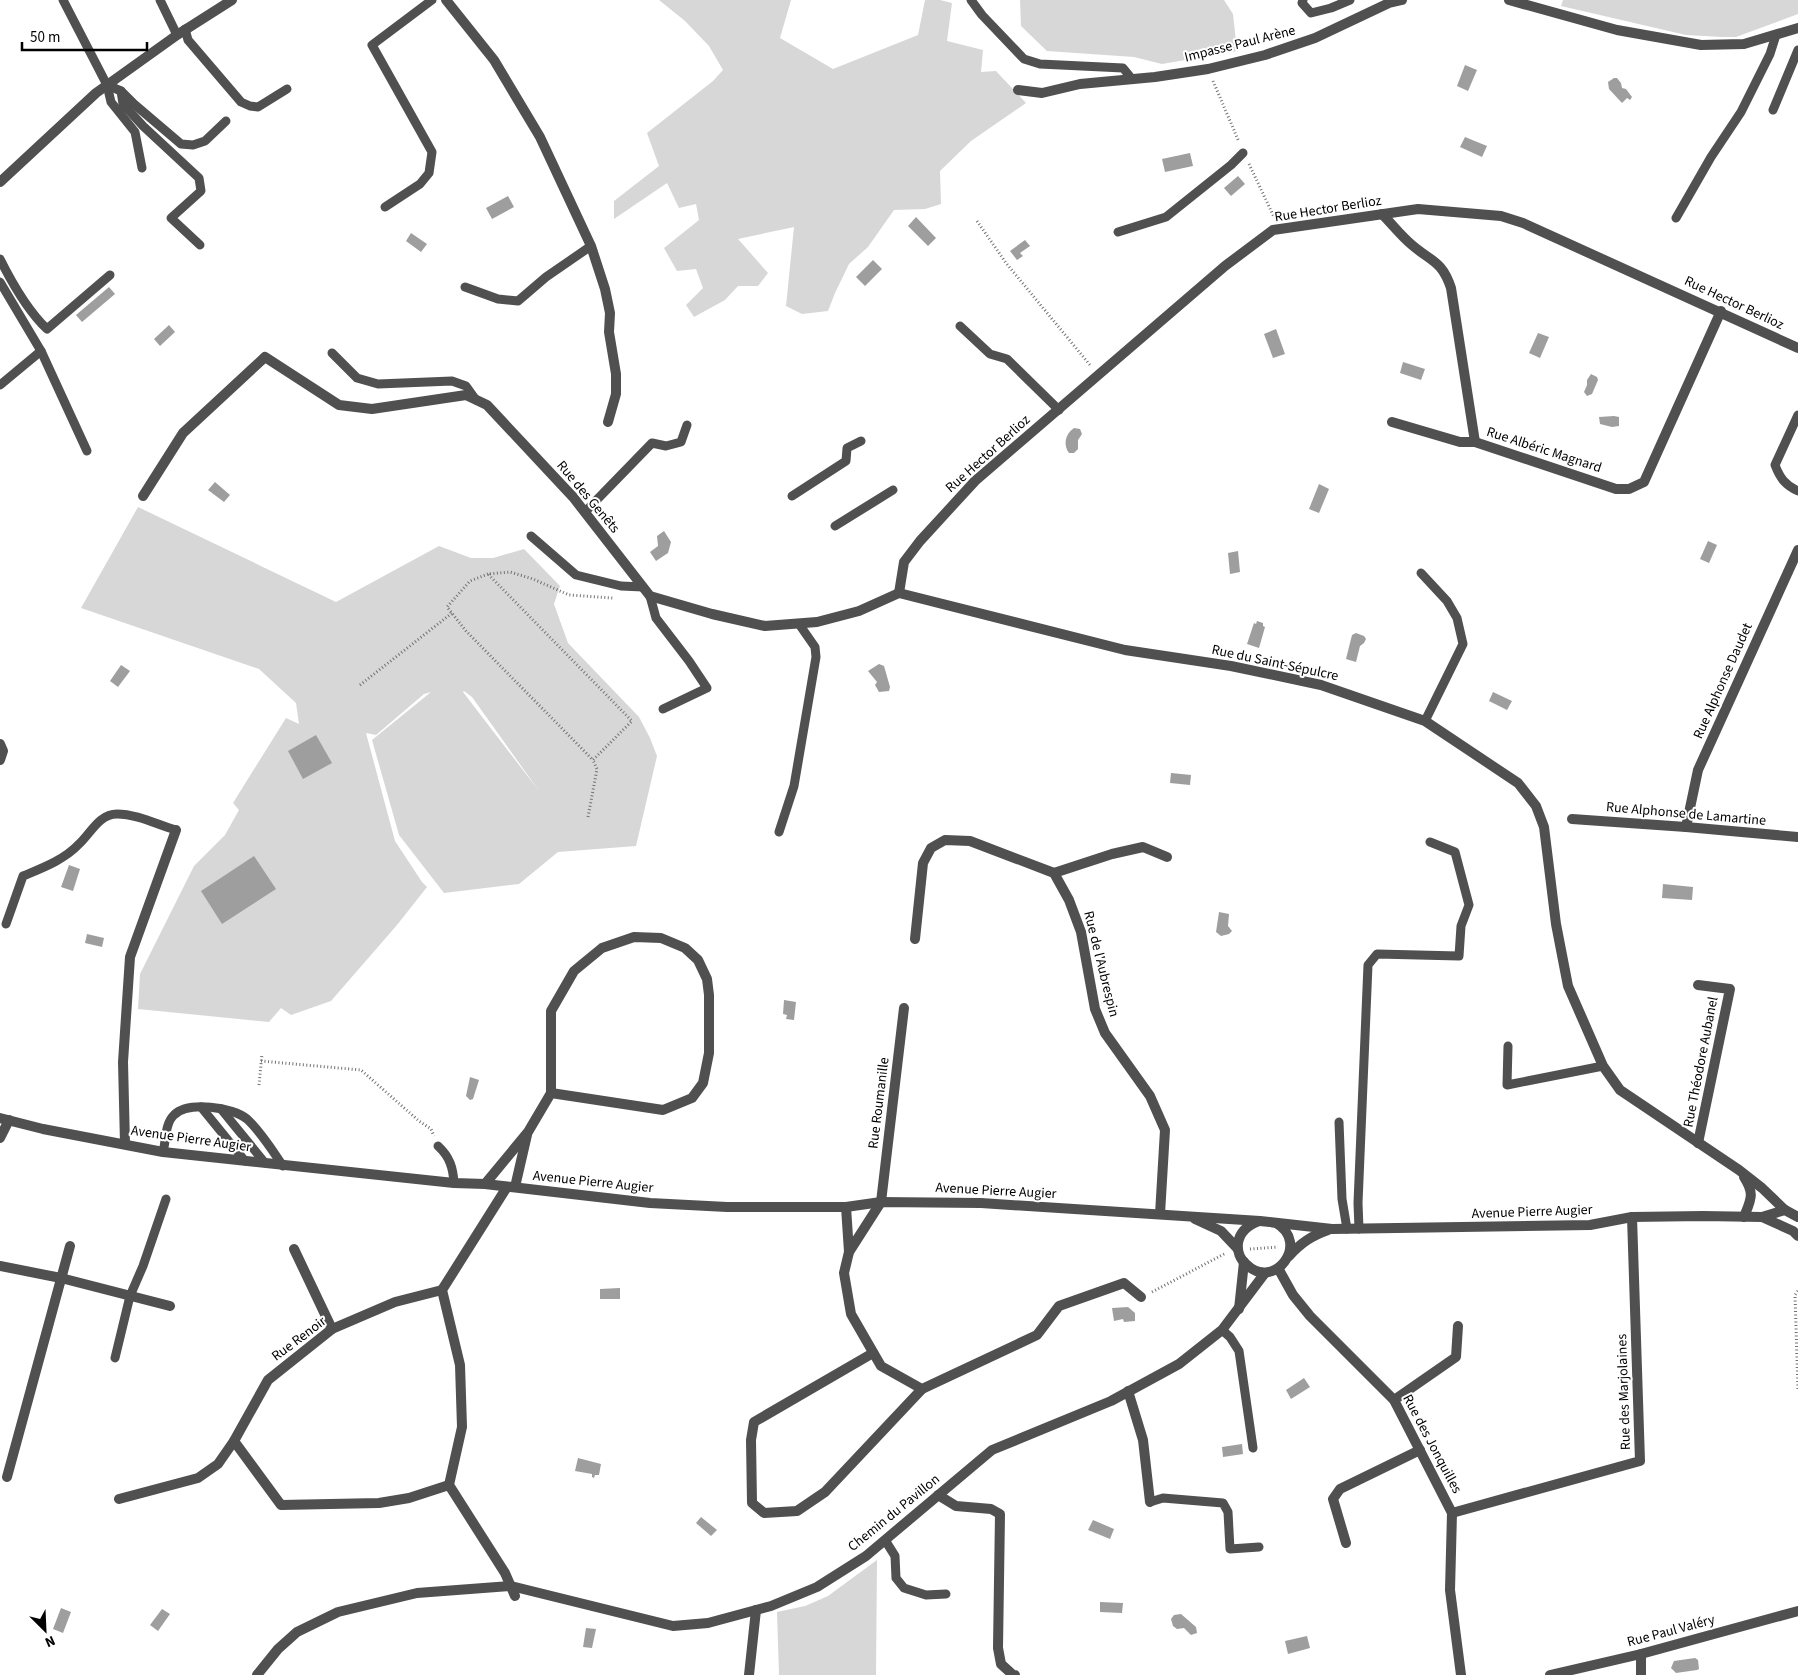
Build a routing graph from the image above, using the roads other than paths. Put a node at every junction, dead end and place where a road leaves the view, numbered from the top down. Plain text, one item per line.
1 (63, 0) edge
2 (160, 0) edge
3 (232, 0) edge
4 (432, 0) edge
5 (446, 0) edge
6 (971, 0) edge
7 (1303, 0) edge
8 (1350, 0) edge
9 (1402, 0) edge
10 (1509, 0) edge
11 (1798, 28) edge
12 (181, 32) junction
13 (1776, 36) junction
14 (1798, 50) edge
15 (1132, 79) junction
16 (107, 85) junction
17 (287, 89) dead end
18 (1018, 90) dead end
19 (122, 91) junction
20 (1773, 110) dead end
21 (226, 121) dead end
22 (1243, 153) dead end
23 (142, 168) dead end
24 (0, 182) edge
25 (384, 207) dead end
26 (1382, 214) junction
27 (1676, 218) dead end
28 (1118, 232) dead end
29 (200, 245) dead end
30 (591, 246) junction
31 (0, 258) edge
32 (110, 275) dead end
33 (0, 282) edge
34 (465, 287) dead end
35 (1721, 311) junction
36 (960, 326) dead end
37 (1798, 348) edge
38 (41, 351) junction
39 (332, 353) dead end
40 (0, 386) edge
41 (476, 400) junction
42 (1059, 410) junction
43 (1798, 415) edge
44 (608, 422) dead end
45 (1392, 422) dead end
46 (688, 425) dead end
47 (861, 441) dead end
48 (1475, 442) junction
49 (87, 451) dead end
50 (893, 490) dead end
51 (1798, 491) edge
52 (143, 496) dead end
53 (792, 496) dead end
54 (585, 512) junction
55 (835, 526) dead end
56 (531, 536) dead end
57 (1798, 550) edge
58 (1421, 574) dead end
59 (643, 587) junction
60 (899, 593) junction
61 (650, 596) junction
62 (799, 624) junction
63 (663, 708) dead end
64 (1425, 721) junction
65 (0, 744) edge
66 (0, 760) edge
67 (1572, 819) dead end
68 (1686, 827) junction
69 (176, 830) joint
70 (778, 832) dead end
71 (1798, 837) edge
72 (1430, 842) dead end
73 (1167, 857) dead end
74 (1054, 873) junction
75 (6, 924) dead end
76 (915, 939) dead end
77 (1698, 985) dead end
78 (904, 1008) dead end
79 (1508, 1046) dead end
80 (1602, 1066) junction
81 (551, 1093) junction
82 (201, 1107) junction
83 (220, 1109) junction
84 (5, 1119) edge
85 (1339, 1122) dead end
86 (528, 1132) junction
87 (0, 1138) edge
88 (1698, 1143) junction
89 (125, 1144) junction
90 (438, 1146) road end
91 (163, 1152) junction
92 (245, 1161) junction
93 (265, 1163) junction
94 (283, 1166) junction
95 (1739, 1170) junction
96 (454, 1183) junction
97 (485, 1184) junction
98 (511, 1187) junction
99 (166, 1199) dead end
100 (881, 1202) junction
101 (846, 1207) junction
102 (1785, 1210) junction
103 (1160, 1214) junction
104 (1188, 1216) junction
105 (1744, 1217) junction
106 (1762, 1217) junction
107 (1798, 1217) edge
108 (1632, 1218) junction
109 (1260, 1221) junction
110 (1273, 1222) junction
111 (1332, 1229) junction
112 (1347, 1229) junction
113 (1359, 1229) junction
114 (1798, 1236) edge
115 (70, 1246) dead end
116 (294, 1250) dead end
117 (1238, 1250) junction
118 (849, 1252) junction
119 (1289, 1252) junction
120 (1244, 1262) junction
121 (0, 1266) edge
122 (1278, 1268) junction
123 (1265, 1273) junction
124 (61, 1278) junction
125 (442, 1290) junction
126 (130, 1296) junction
127 (1141, 1297) road end
128 (170, 1306) dead end
129 (1239, 1309) junction
130 (1458, 1326) dead end
131 (332, 1329) junction
132 (1222, 1330) junction
133 (873, 1353) junction
134 (115, 1358) dead end
135 (922, 1389) junction
136 (1128, 1391) junction
137 (1394, 1400) junction
138 (234, 1441) junction
139 (1252, 1448) dead end
140 (1420, 1450) junction
141 (7, 1477) dead end
142 (449, 1485) junction
143 (938, 1495) junction
144 (119, 1499) dead end
145 (1150, 1502) joint
146 (1452, 1513) junction
147 (885, 1540) junction
148 (1346, 1543) dead end
149 (1259, 1547) dead end
150 (513, 1591) junction
151 (946, 1594) dead end
152 (756, 1610) junction
153 (1798, 1611) edge
154 (1641, 1654) junction
155 (257, 1675) edge
156 (749, 1675) edge
157 (1016, 1675) edge
158 (1461, 1675) edge
159 (1550, 1675) edge
160 (1641, 1675) edge

1 - 16 lane
2 - 12 lane
3 - 12 street
4 - 25 lane
5 - 30 street
6 - 15 lane
7 - 8 lane
9 - 15 street, Impasse Paul Arène
10 - 13 street
11 - 13 street
12 - 16 street
12 - 17 lane
13 - 27 lane
14 - 20 lane
15 - 18 street, Impasse Paul Arène
16 - 19 lane
16 - 23 lane
16 - 24 street
19 - 21 lane
19 - 29 lane
22 - 28 lane
26 - 35 street, Rue Hector Berlioz
26 - 42 street, Rue Hector Berlioz
26 - 48 street, Rue Albéric Magnard
30 - 34 lane
30 - 44 street
31 - 32 lane
33 - 38 lane
35 - 37 street, Rue Hector Berlioz
35 - 48 street, Rue Albéric Magnard
36 - 42 lane
38 - 40 lane
38 - 49 lane
39 - 41 lane
41 - 52 street, Rue des Genêts
41 - 54 street, Rue des Genêts
42 - 60 street, Rue Hector Berlioz
43 - 51 lane
45 - 48 street
46 - 54 lane
47 - 53 lane
50 - 55 lane
54 - 59 street, Rue des Genêts
56 - 59 lane
57 - 68 street, Rue Alphonse Daudet
58 - 64 lane
59 - 61 street, Rue des Genêts
60 - 62 street
60 - 64 street, Rue du Saint-Sépulcre
61 - 62 street
61 - 63 lane
62 - 70 lane
64 - 80 street, Rue du Saint-Sépulcre
65 - 66 street
67 - 68 street, Rue Alphonse de Lamartine
68 - 71 street, Rue Alphonse de Lamartine
69 - 75 lane
69 - 89 street
72 - 113 lane
73 - 74 street
74 - 76 street
74 - 103 street, Rue de l'Aubrespin
77 - 88 street, Rue Théodore Aubanel
78 - 100 street, Rue Roumanille
79 - 80 lane
80 - 88 street, Rue du Saint-Sépulcre
81 - 81 street
81 - 86 street
82 - 83 lane
82 - 91 lane
82 - 92 lane
83 - 93 lane
83 - 94 lane
84 - 87 street
84 - 89 street, Avenue Pierre Augier
85 - 112 lane
86 - 97 street
86 - 98 street
88 - 95 street, Rue du Saint-Sépulcre
89 - 91 street, Avenue Pierre Augier
90 - 96 lane
91 - 92 street, Avenue Pierre Augier
92 - 93 street, Avenue Pierre Augier
93 - 94 street, Avenue Pierre Augier
94 - 96 street, Avenue Pierre Augier
95 - 102 street, Rue du Saint-Sépulcre
95 - 105 street, Rue du Saint-Sépulcre
96 - 97 street, Avenue Pierre Augier
97 - 98 street, Avenue Pierre Augier
98 - 101 street, Avenue Pierre Augier
98 - 125 street
99 - 126 lane
100 - 101 street, Avenue Pierre Augier
100 - 103 street, Avenue Pierre Augier
100 - 118 street
101 - 118 street
102 - 106 street, Avenue Pierre Augier
102 - 107 street
103 - 104 street, Avenue Pierre Augier
104 - 109 street, Avenue Pierre Augier
104 - 117 street
105 - 106 street, Avenue Pierre Augier
105 - 108 street, Avenue Pierre Augier
106 - 114 street, Avenue Pierre Augier
108 - 113 street, Avenue Pierre Augier
108 - 146 street, Rue des Marjolaines
109 - 110 street, Avenue Pierre Augier
109 - 117 street
110 - 111 street, Avenue Pierre Augier
110 - 119 street
111 - 112 street, Avenue Pierre Augier
111 - 119 street, Avenue Pierre Augier
112 - 113 street, Avenue Pierre Augier
115 - 124 street
116 - 131 street
117 - 120 street
118 - 133 street
119 - 122 street, Avenue Pierre Augier
120 - 123 street
120 - 129 street
121 - 124 street
122 - 123 street
122 - 137 street, Rue des Jonquilles
123 - 129 street, Chemin du Pavillon
124 - 126 street
124 - 141 street
125 - 131 street, Rue Renoir
125 - 142 street
126 - 128 street
126 - 134 lane
127 - 135 street
129 - 132 street, Chemin du Pavillon
130 - 137 street
131 - 138 street, Rue Renoir
132 - 136 street, Chemin du Pavillon
132 - 139 lane
133 - 135 street
133 - 135 street
136 - 143 street, Chemin du Pavillon
136 - 145 street
137 - 140 street, Rue des Jonquilles
138 - 142 street
138 - 144 street, Rue Renoir
140 - 146 street, Rue des Jonquilles
140 - 148 street
142 - 150 street
143 - 147 street, Chemin du Pavillon
143 - 157 street
145 - 149 lane
146 - 158 street, Rue des Jonquilles
147 - 151 lane
147 - 152 street, Chemin du Pavillon
150 - 152 street, Chemin du Pavillon
150 - 155 street, Chemin du Pavillon
152 - 156 street
153 - 154 street, Rue Paul Valéry
154 - 159 street, Rue Paul Valéry
154 - 160 street

